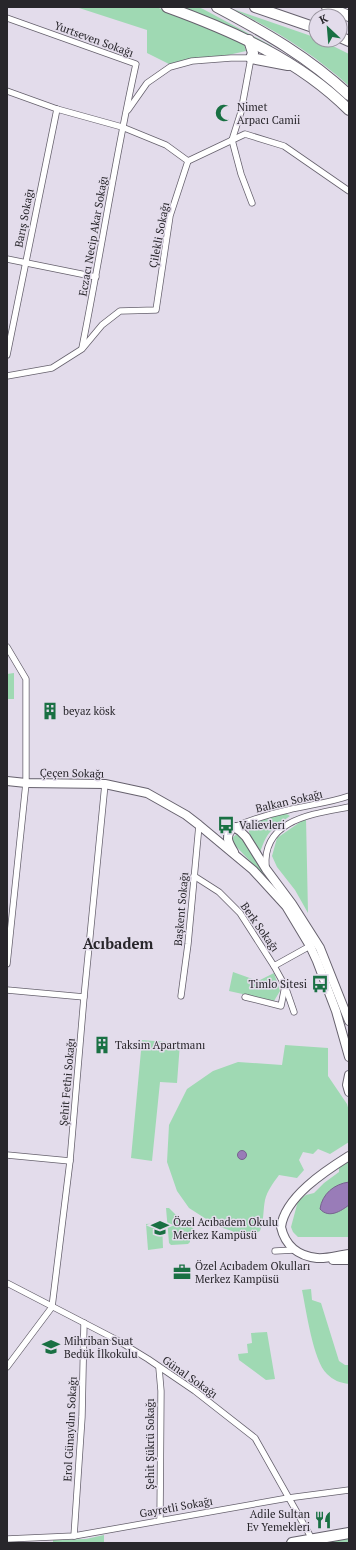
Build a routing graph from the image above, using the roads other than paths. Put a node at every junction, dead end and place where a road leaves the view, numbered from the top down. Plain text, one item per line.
1 (167, 7) edge
2 (217, 7) edge
3 (255, 7) edge
4 (327, 7) edge
5 (349, 16) edge
6 (7, 18) edge
7 (308, 25) edge
8 (249, 40) junction
9 (251, 58) junction
10 (295, 67) junction
11 (7, 91) edge
12 (349, 95) edge
13 (57, 108) junction
14 (349, 110) edge
15 (122, 127) junction
16 (232, 140) junction
17 (188, 161) junction
18 (349, 191) edge
19 (252, 203) dead end
20 (7, 259) edge
21 (26, 263) junction
22 (96, 277) junction
23 (82, 349) junction
24 (7, 355) edge
25 (7, 376) edge
26 (7, 647) edge
27 (7, 781) edge
28 (26, 783) junction
29 (104, 784) junction
30 (349, 796) edge
31 (349, 807) edge
32 (199, 825) junction
33 (234, 827) junction
34 (212, 836) junction
35 (236, 854) junction
36 (266, 869) junction
37 (194, 876) junction
38 (310, 946) junction
39 (7, 964) edge
40 (274, 966) junction
41 (285, 986) junction
42 (7, 990) edge
43 (181, 996) dead end
44 (84, 997) junction
45 (245, 997) dead end
46 (294, 1012) dead end
47 (349, 1021) edge
48 (349, 1057) edge
49 (349, 1075) edge
50 (349, 1092) edge
51 (7, 1155) edge
52 (349, 1156) edge
53 (70, 1161) junction
54 (294, 1250) junction
55 (275, 1251) dead end
56 (349, 1254) edge
57 (318, 1258) junction
58 (349, 1260) edge
59 (7, 1283) edge
60 (52, 1307) junction
61 (84, 1323) junction
62 (7, 1367) edge
63 (159, 1368) junction
64 (349, 1490) edge
65 (288, 1498) junction
66 (160, 1520) junction
67 (349, 1533) edge
68 (74, 1536) junction
69 (7, 1539) edge
70 (312, 1539) junction
71 (292, 1543) edge

1 - 8 highway
2 - 12 highway
3 - 7 highway
4 - 5 highway
6 - 15 street, Yurtseven Sokağı
8 - 9 highway
8 - 10 highway
9 - 10 highway
9 - 15 street
9 - 16 street
10 - 14 highway
11 - 13 street
13 - 15 street
13 - 21 street, Barış Sokağı
15 - 17 street
15 - 22 street, Eczacı Necip Akar Sokağı
16 - 17 street
16 - 18 street
16 - 19 street
17 - 23 street, Çilekli Sokağı
20 - 21 street
21 - 22 street
21 - 24 street, Barış Sokağı
22 - 23 street, Eczacı Necip Akar Sokağı
23 - 25 street
26 - 28 street
27 - 28 main road, Çeçen Sokağı
28 - 29 main road, Çeçen Sokağı
28 - 39 street
29 - 32 main road, Çeçen Sokağı
29 - 44 street, Şehit Fethi Sokağı
30 - 33 street, Balkan Sokağı
31 - 36 street, Balkan Sokağı
32 - 34 main road, Çeçen Sokağı
32 - 37 street, Başkent Sokağı
33 - 34 main road
33 - 35 main road, Çeçen Sokağı
33 - 36 main road
34 - 35 main road, Çeçen Sokağı
35 - 38 main road, Çeçen Sokağı
36 - 47 main road
37 - 40 street, Berk Sokağı
37 - 43 street, Başkent Sokağı
38 - 40 street, Berk Sokağı
38 - 48 main road, Çeçen Sokağı
40 - 41 street
41 - 45 street
41 - 46 street
42 - 44 street
44 - 53 street, Şehit Fethi Sokağı
49 - 50 main road
51 - 53 street
52 - 54 main road
53 - 60 street, Şehit Fethi Sokağı
54 - 55 street
54 - 57 main road
56 - 57 main road
57 - 58 main road
59 - 60 street, Günal Sokağı
60 - 61 street, Günal Sokağı
60 - 62 street, Şehit Fethi Sokağı
61 - 63 street, Günal Sokağı
61 - 68 street, Erol Günaydın Sokağı
63 - 65 street, Günal Sokağı
63 - 66 street, Şehit Şükrü Sokağı
64 - 65 street, Gayretli Sokağı
65 - 66 street, Gayretli Sokağı
65 - 70 street, Günal Sokağı
66 - 68 street, Gayretli Sokağı
67 - 70 highway
68 - 69 street, Gayretli Sokağı
70 - 71 highway

